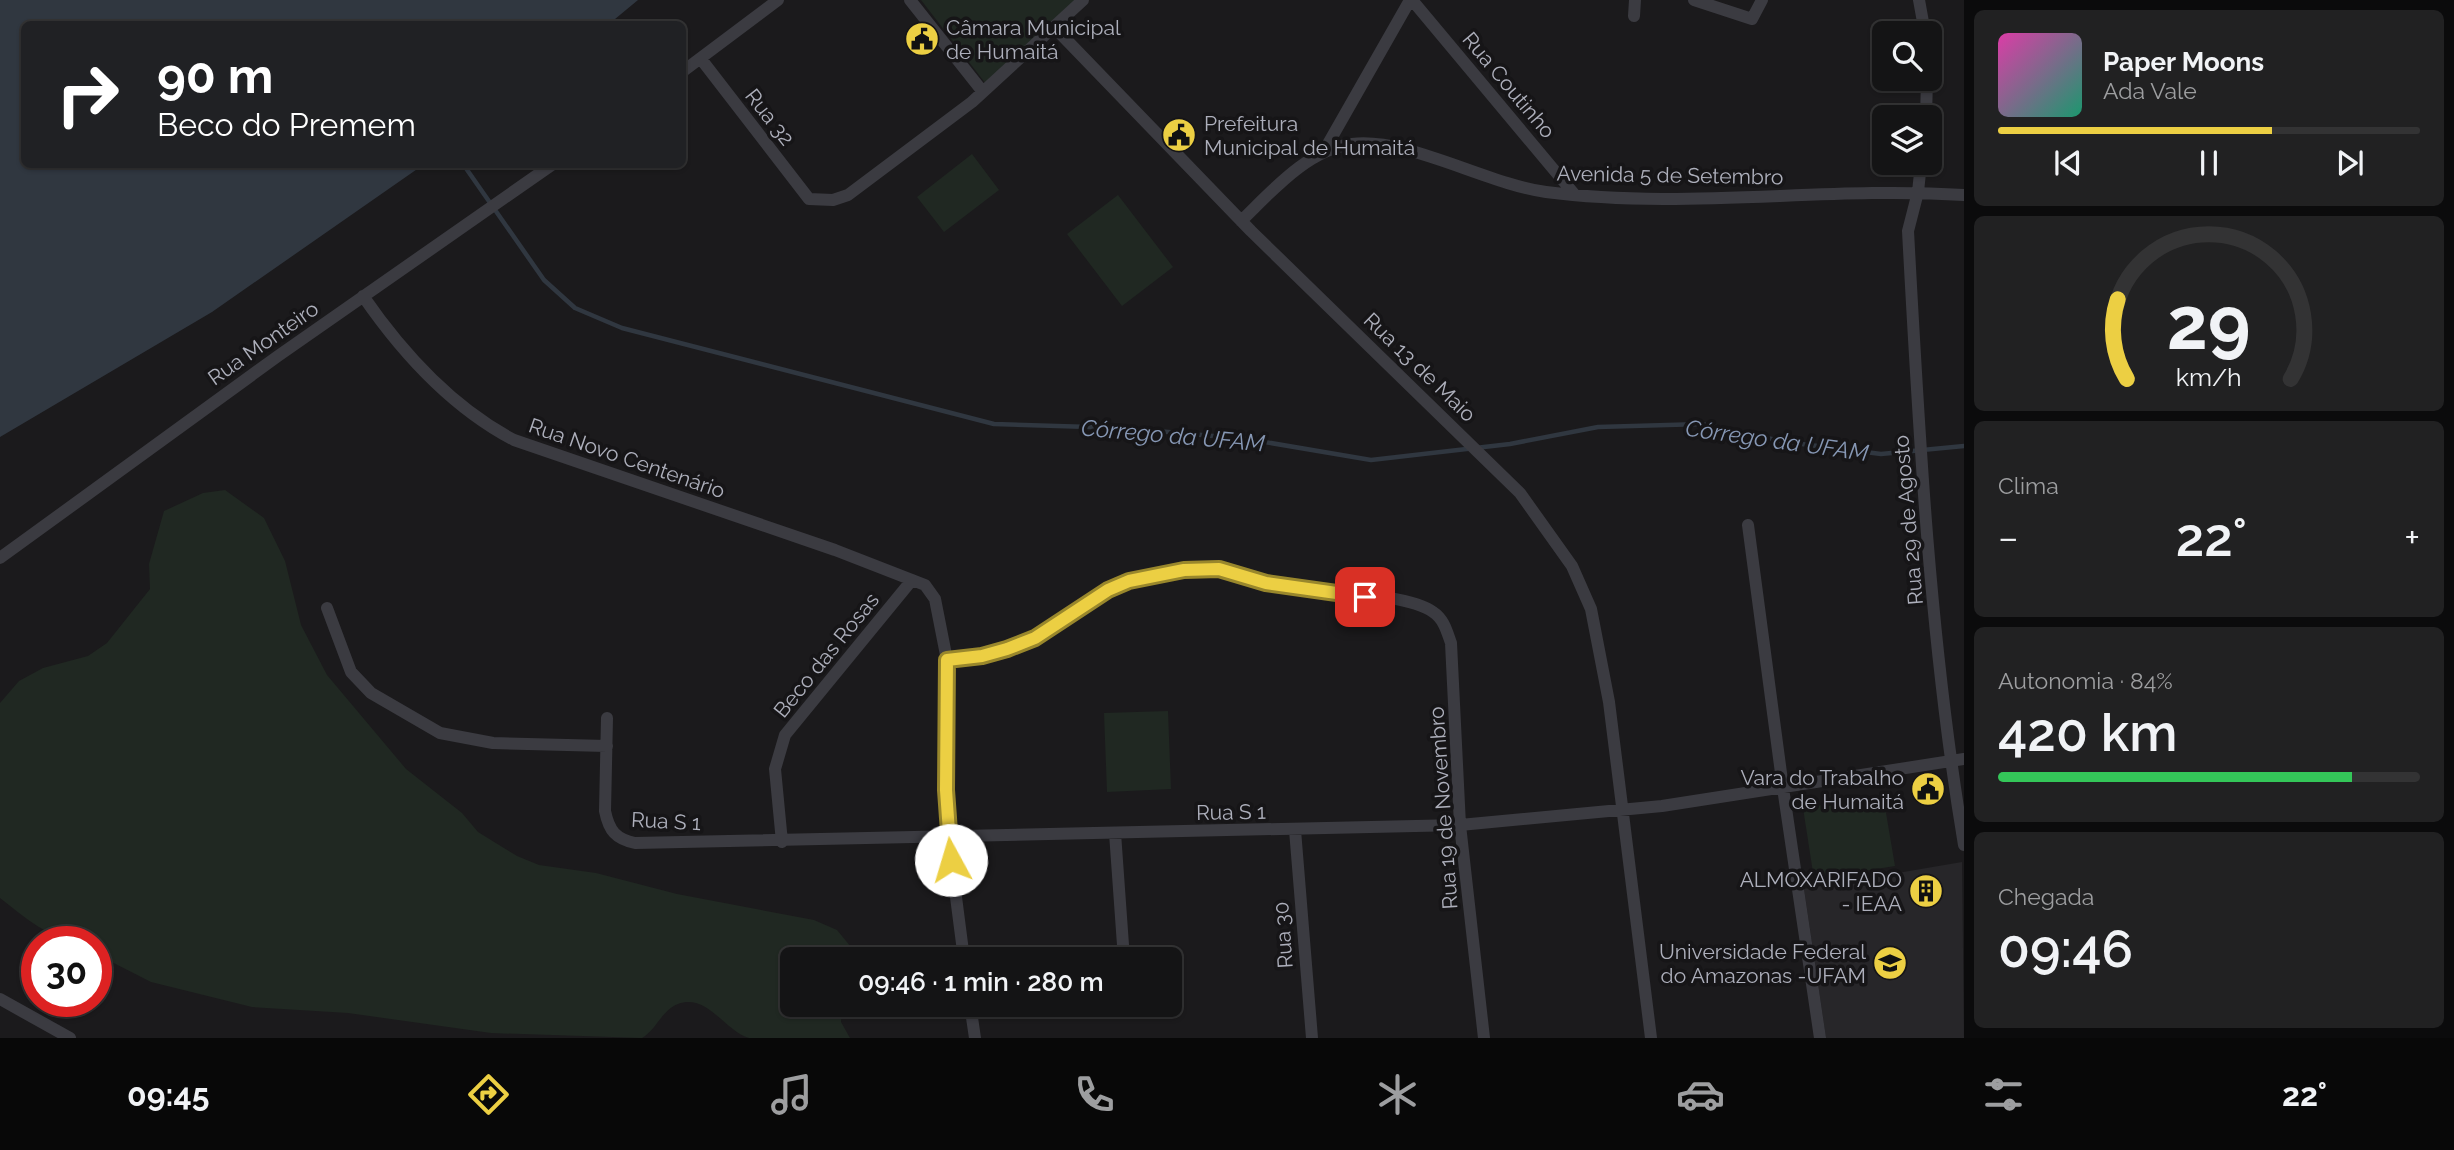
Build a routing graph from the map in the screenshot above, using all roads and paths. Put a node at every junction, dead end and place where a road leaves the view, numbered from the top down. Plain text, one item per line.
1 (778, 0) edge
2 (911, 0) edge
3 (1083, 0) edge
4 (1411, 0) edge
5 (1635, 0) edge
6 (1694, 0) edge
7 (1762, 0) edge
8 (1919, 0) edge
9 (1634, 16) dead end
10 (1923, 21) edge
11 (1054, 27) junction
12 (701, 59) junction
13 (686, 69) edge
14 (983, 92) junction
15 (1324, 151) junction
16 (547, 168) edge
17 (1920, 175) edge
18 (1918, 192) junction
19 (1575, 195) junction
20 (1964, 195) edge
21 (1241, 221) junction
22 (363, 296) junction
23 (1748, 525) dead end
24 (0, 558) edge
25 (912, 580) junction
26 (327, 608) dead end
27 (947, 660) junction
28 (607, 718) dead end
29 (607, 746) junction
30 (1964, 759) edge
31 (1950, 761) junction
32 (1783, 788) junction
33 (1620, 811) junction
34 (1460, 825) junction
35 (1295, 830) junction
36 (1115, 833) junction
37 (948, 835) junction
38 (782, 842) junction
39 (1964, 845) edge
40 (962, 947) edge
41 (1123, 947) edge
42 (0, 999) edge
43 (972, 1017) edge
44 (70, 1038) edge
45 (975, 1038) edge
46 (1312, 1038) edge
47 (1484, 1038) edge
48 (1651, 1038) edge
49 (1821, 1038) edge

1 - 12 street
2 - 14 street
3 - 11 street
4 - 15 street
4 - 19 street, Rua Coutinho
5 - 9 street
6 - 7 street
8 - 10 street
11 - 14 street
11 - 21 street, Rua 13 de Maio
12 - 13 street
12 - 14 street, Rua 32
15 - 19 street, Avenida 5 de Setembro
15 - 21 street, Avenida 5 de Setembro
16 - 22 street, Rua Monteiro
17 - 18 street, Rua 29 de Agosto
18 - 19 street, Avenida 5 de Setembro
18 - 20 street, Avenida 5 de Setembro
18 - 31 street, Rua 29 de Agosto
21 - 33 street, Rua 13 de Maio
22 - 24 street, Rua Monteiro
22 - 25 street, Rua Novo Centenário
23 - 32 street
25 - 27 street, Rua Novo Centenário
25 - 38 street, Beco das Rosas
26 - 29 street
27 - 34 street, Rua 19 de Novembro
27 - 37 street
28 - 29 street, Rua S 1
29 - 38 street, Rua S 1
30 - 31 street, Rua S 1
31 - 32 street, Rua S 1
31 - 39 street, Rua 29 de Agosto
32 - 33 street, Rua S 1
32 - 49 street
33 - 34 street, Rua S 1
33 - 48 street, Rua 13 de Maio
34 - 35 street, Rua S 1
34 - 47 street, Rua 19 de Novembro
35 - 36 street, Rua S 1
35 - 46 street, Rua 30
36 - 37 street, Rua S 1
36 - 41 street
37 - 38 street, Rua S 1
37 - 40 street
42 - 44 street
43 - 45 street

